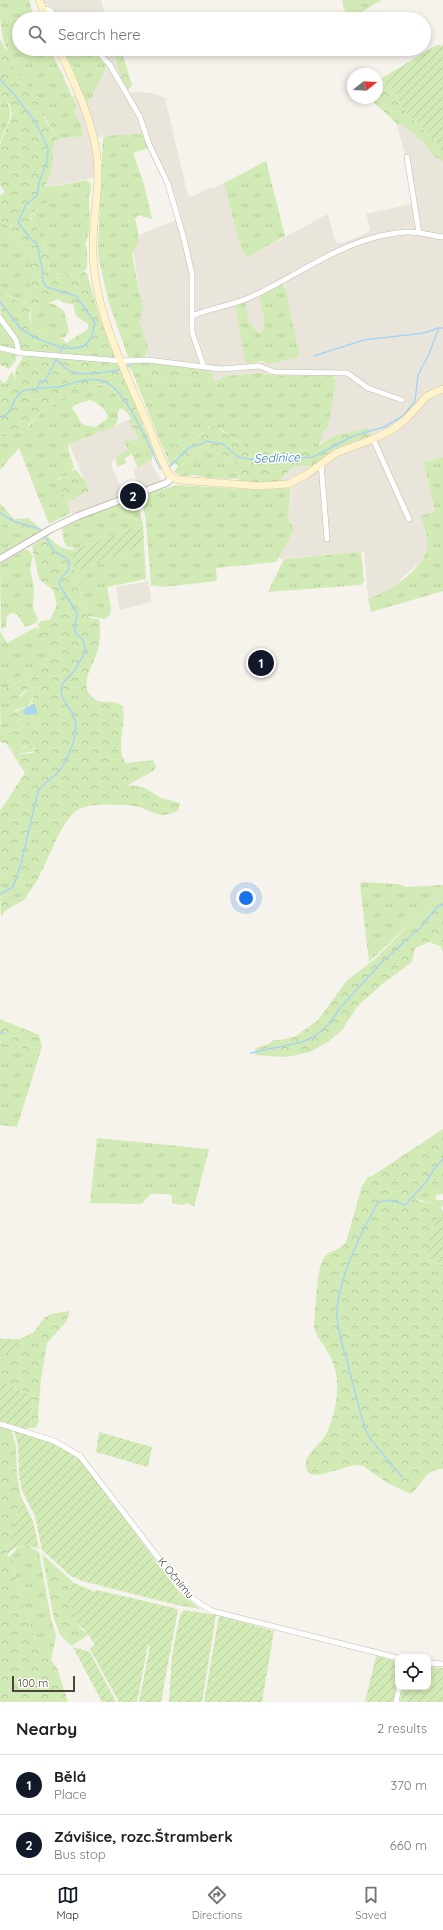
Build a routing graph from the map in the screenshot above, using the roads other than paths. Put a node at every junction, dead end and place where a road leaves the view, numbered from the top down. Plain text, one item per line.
1 (38, 0) edge
2 (43, 11) joint
3 (52, 12) edge
4 (62, 56) edge
5 (102, 56) edge
6 (407, 157) dead end
7 (419, 233) junction
8 (443, 237) edge
9 (192, 316) junction
10 (0, 318) edge
11 (0, 348) edge
12 (19, 352) junction
13 (122, 361) junction
14 (204, 367) junction
15 (443, 389) edge
16 (402, 400) dead end
17 (373, 439) junction
18 (321, 463) junction
19 (170, 475) junction
20 (409, 519) dead end
21 (327, 540) dead end
22 (0, 559) edge
23 (0, 1424) edge
24 (395, 1657) edge
25 (431, 1663) edge
26 (443, 1664) edge
27 (398, 1690) edge
28 (396, 1702) edge

1 - 2 main road
2 - 3 street
4 - 13 main road
5 - 9 street
6 - 7 street
7 - 8 street
7 - 9 street
9 - 14 street
10 - 12 street
11 - 12 street
12 - 13 street
13 - 14 street
13 - 19 main road
14 - 16 street
15 - 17 main road
17 - 18 main road
17 - 20 street
18 - 19 main road
18 - 21 street
19 - 22 street
23 - 24 street, K Očnímu
25 - 26 street
27 - 28 street

